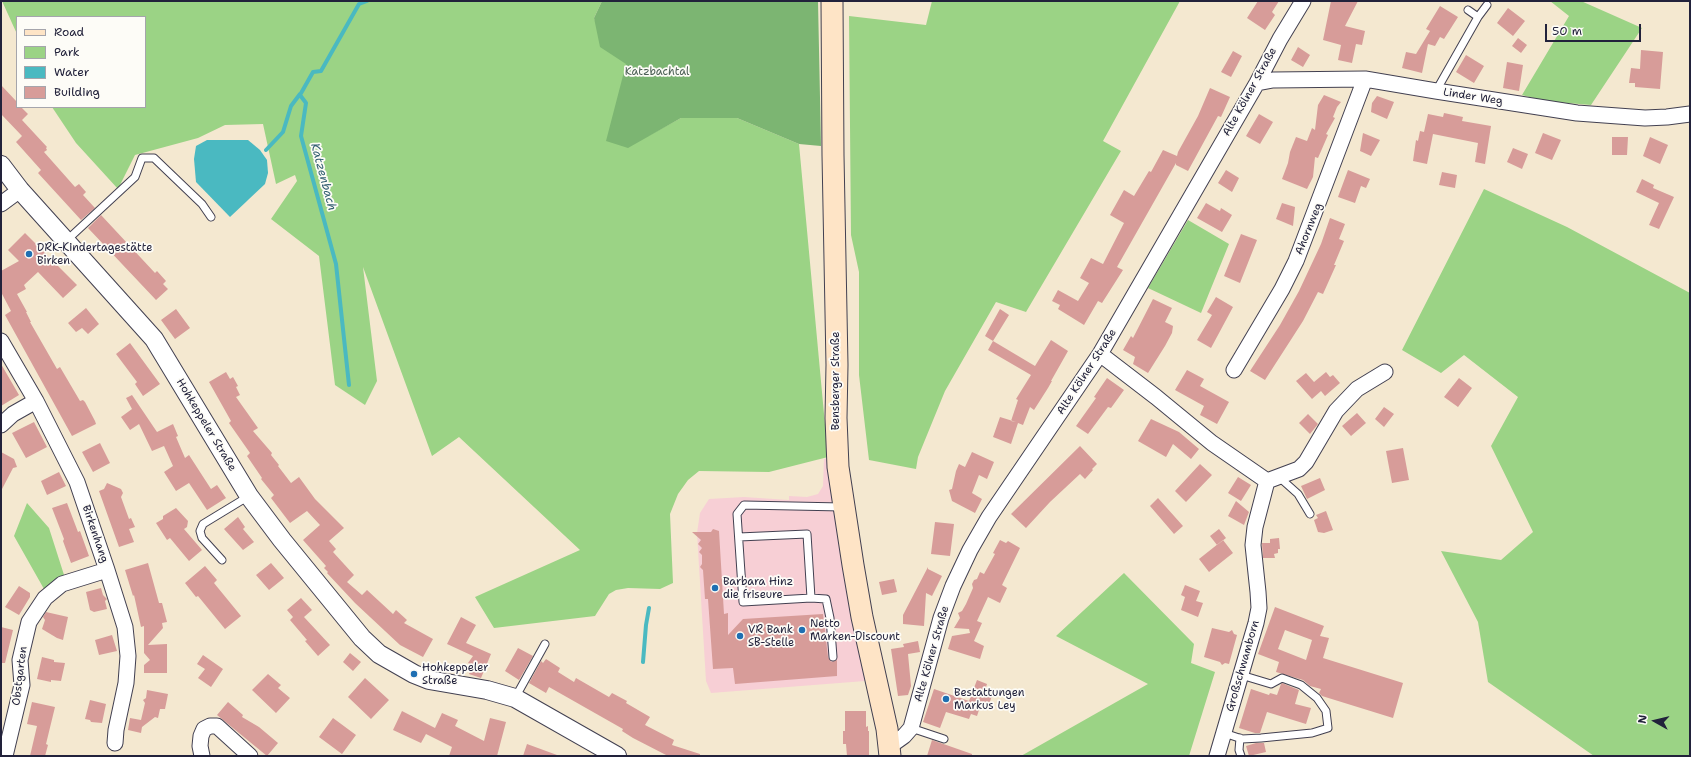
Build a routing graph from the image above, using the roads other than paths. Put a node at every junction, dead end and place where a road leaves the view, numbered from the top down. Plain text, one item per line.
1 (832, 1) edge
2 (1303, 1) edge
3 (1487, 5) dead end
4 (1468, 10) dead end
5 (1478, 17) junction
6 (1365, 78) junction
7 (1257, 84) junction
8 (1436, 91) junction
9 (1690, 114) edge
10 (1, 165) edge
11 (20, 190) junction
12 (1, 204) edge
13 (211, 217) dead end
14 (66, 241) junction
15 (1, 341) edge
16 (1100, 354) junction
17 (1234, 370) dead end
18 (1385, 372) dead end
19 (36, 401) junction
20 (1, 425) edge
21 (1273, 479) junction
22 (249, 496) junction
23 (844, 507) junction
24 (1310, 514) dead end
25 (739, 538) junction
26 (222, 560) dead end
27 (107, 570) junction
28 (811, 598) junction
29 (546, 644) dead end
30 (833, 658) dead end
31 (1241, 675) junction
32 (515, 698) junction
33 (911, 728) junction
34 (1224, 733) junction
35 (1240, 738) junction
36 (944, 739) dead end
37 (116, 743) dead end
38 (890, 751) edge
39 (5, 756) edge
40 (202, 756) edge
41 (250, 756) edge
42 (617, 756) edge
43 (1217, 756) edge
44 (1240, 756) edge

1 - 23 main road, Bensberger Straße
2 - 7 street, Alte Kölner Straße
3 - 5 lane
4 - 5 lane
5 - 8 lane
6 - 7 street, Linder Weg
6 - 8 street, Linder Weg
6 - 17 street, Ahornweg
7 - 16 street, Alte Kölner Straße
8 - 9 street, Linder Weg
10 - 11 street, Hohkeppeler Straße
11 - 12 street
11 - 14 street, Hohkeppeler Straße
13 - 14 lane
14 - 22 street, Hohkeppeler Straße
15 - 19 street, Birkenhang
16 - 21 street
16 - 33 street, Alte Kölner Straße
18 - 21 street
19 - 20 street
19 - 27 street, Birkenhang
21 - 24 lane
21 - 31 street, Großschwamborn
22 - 26 lane
22 - 32 street, Hohkeppeler Straße
23 - 25 lane
23 - 38 main road, Bensberger Straße
25 - 28 lane
25 - 28 lane
27 - 37 street, Birkenhang
27 - 39 street, Obstgarten
28 - 30 lane
29 - 32 lane
31 - 34 street, Großschwamborn
31 - 35 lane
32 - 42 street, Hohkeppeler Straße
33 - 36 lane
33 - 38 street
34 - 35 lane
34 - 43 street, Großschwamborn
35 - 44 lane
40 - 41 street

